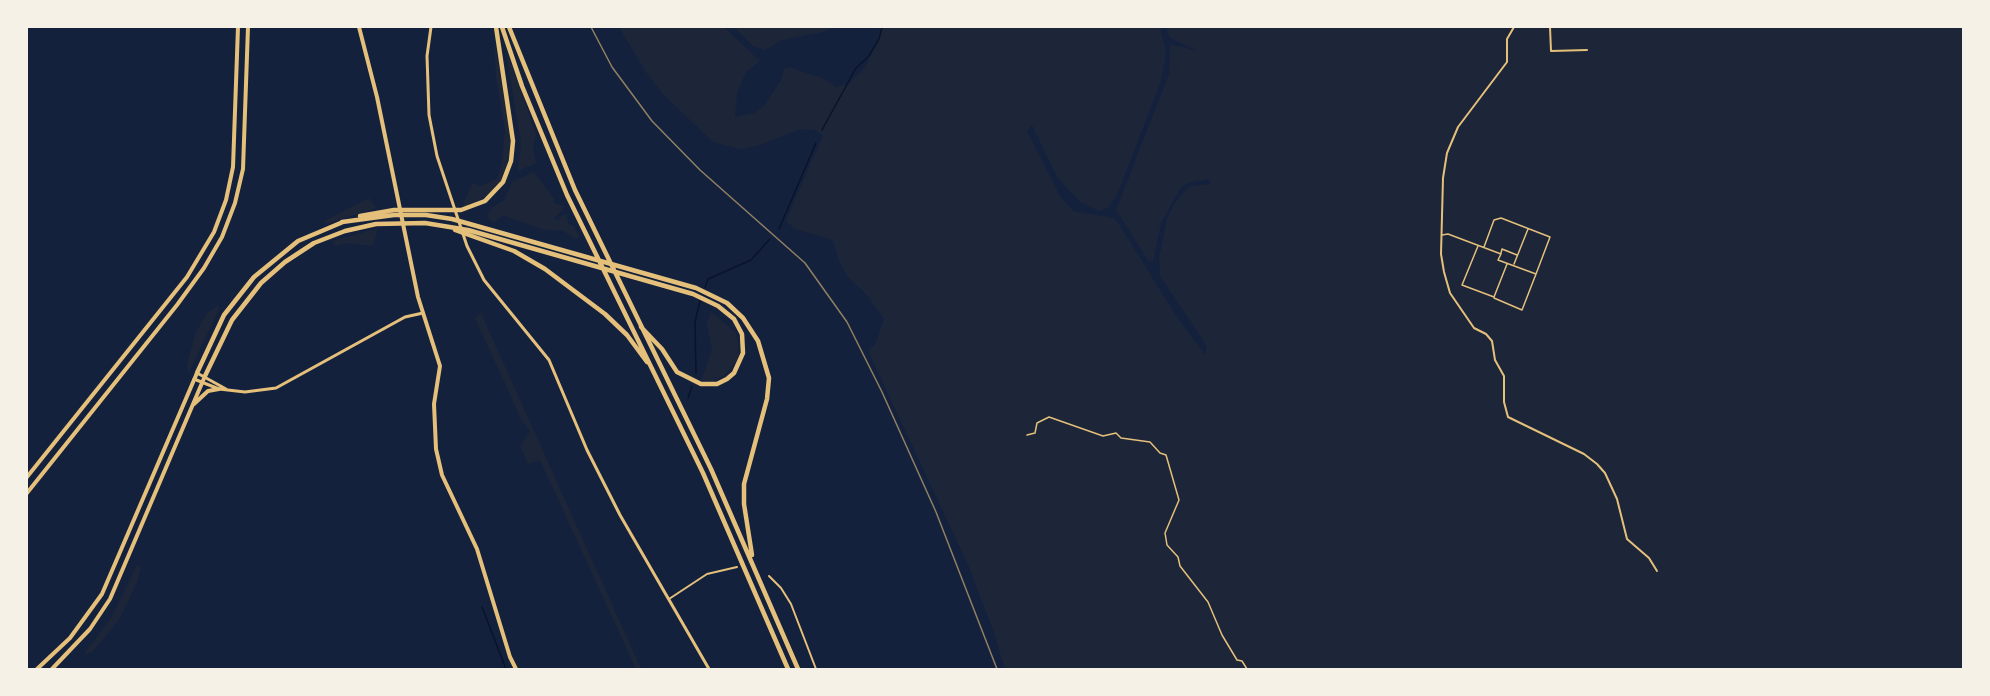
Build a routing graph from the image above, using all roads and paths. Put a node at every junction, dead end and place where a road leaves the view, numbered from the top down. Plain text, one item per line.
1 (238, 27) edge
2 (248, 27) edge
3 (359, 27) edge
4 (431, 27) edge
5 (496, 27) edge
6 (502, 27) edge
7 (509, 27) edge
8 (1514, 27) edge
9 (1550, 27) edge
10 (1587, 50) dead end
11 (375, 215) junction
12 (1528, 228) junction
13 (469, 232) junction
14 (1442, 235) junction
15 (1478, 245) junction
16 (1484, 247) junction
17 (1501, 254) junction
18 (1518, 255) junction
19 (1507, 263) junction
20 (1513, 266) junction
21 (1536, 274) junction
22 (1494, 297) junction
23 (423, 313) junction
24 (640, 327) junction
25 (650, 365) junction
26 (197, 373) junction
27 (205, 376) junction
28 (194, 379) junction
29 (202, 383) junction
30 (219, 389) junction
31 (227, 390) junction
32 (192, 407) junction
33 (1027, 435) dead end
34 (28, 475) edge
35 (27, 493) edge
36 (752, 558) junction
37 (737, 567) dead end
38 (1658, 571) dead end
39 (769, 576) dead end
40 (669, 599) junction
41 (37, 669) edge
42 (52, 669) edge
43 (516, 669) edge
44 (710, 669) edge
45 (788, 669) edge
46 (798, 669) edge
47 (816, 669) edge
48 (1247, 669) edge

1 - 34 main road
2 - 35 main road
3 - 23 main road
4 - 40 street
5 - 11 highway
6 - 25 highway
7 - 24 highway
8 - 14 street
9 - 10 street
11 - 26 highway
11 - 36 highway
12 - 16 street
12 - 18 street
12 - 21 street
13 - 24 highway
13 - 25 highway
13 - 27 highway
14 - 15 street
14 - 38 street
15 - 16 street
15 - 22 street
16 - 17 street
17 - 18 street
17 - 19 street
18 - 20 street
19 - 20 street
19 - 22 street
20 - 21 street
21 - 22 street
23 - 31 street
23 - 43 main road
24 - 36 highway
25 - 45 highway
26 - 27 street
26 - 28 main road
27 - 29 main road
27 - 31 street
28 - 29 street
28 - 41 main road
29 - 30 street
29 - 32 main road
30 - 31 street
30 - 32 main road
32 - 42 main road
33 - 48 path
36 - 46 highway
37 - 40 street
39 - 47 street
40 - 44 street

